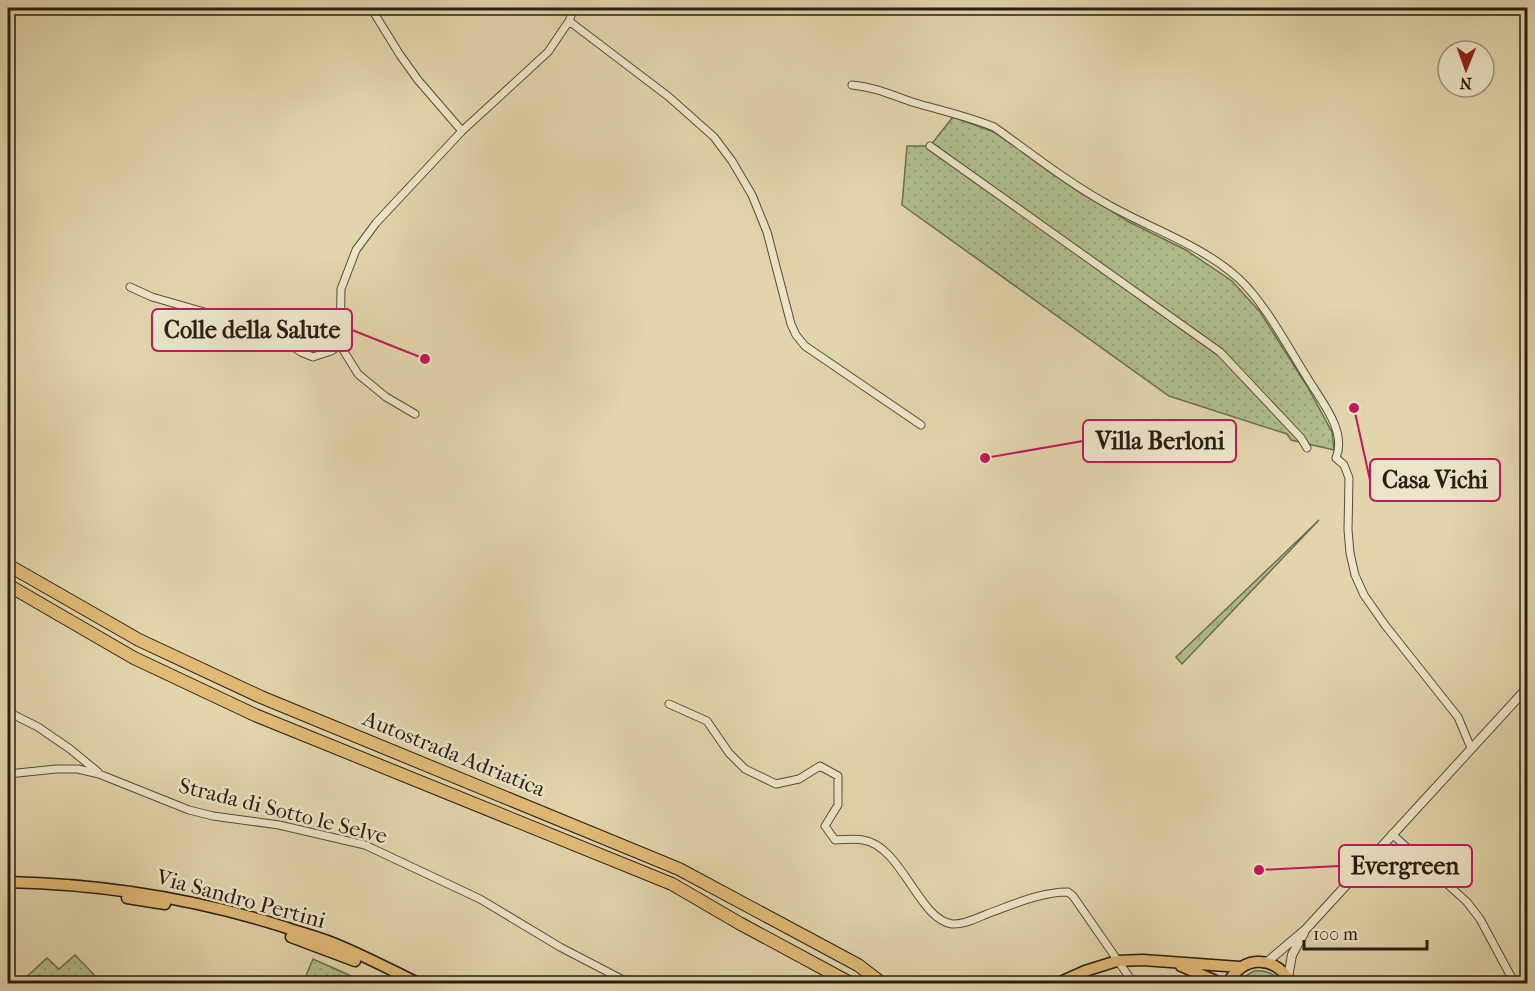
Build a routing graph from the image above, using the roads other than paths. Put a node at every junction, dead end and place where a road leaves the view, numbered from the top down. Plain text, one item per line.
1 (371, 8) edge
2 (574, 8) edge
3 (568, 21) junction
4 (852, 85) dead end
5 (462, 131) junction
6 (930, 146) dead end
7 (130, 287) dead end
8 (340, 345) junction
9 (415, 414) dead end
10 (921, 425) dead end
11 (1306, 448) dead end
12 (8, 565) edge
13 (8, 585) edge
14 (1527, 687) edge
15 (669, 704) dead end
16 (8, 712) edge
17 (1471, 748) junction
18 (70, 749) junction
19 (78, 769) junction
20 (8, 774) edge
21 (99, 774) junction
22 (1392, 834) junction
23 (8, 882) edge
24 (8, 889) edge
25 (1306, 929) junction
26 (1118, 961) junction
27 (1170, 962) junction
28 (1267, 962) junction
29 (1240, 968) junction
30 (1289, 980) edge
31 (405, 984) edge
32 (420, 984) edge
33 (631, 984) edge
34 (852, 984) edge
35 (883, 984) edge
36 (1056, 984) edge
37 (1134, 984) edge
38 (1223, 984) edge
39 (1228, 984) edge
40 (1515, 984) edge

1 - 5 street
2 - 3 street
3 - 5 street
3 - 10 street
4 - 17 street
5 - 8 street
6 - 11 street
7 - 8 street
8 - 9 street
12 - 35 highway, Autostrada Adriatica
13 - 34 highway, Autostrada Adriatica
14 - 17 street
15 - 26 street
16 - 18 street
17 - 22 street
18 - 19 street
18 - 21 street
19 - 20 street, Strada di Sotto le Selve
19 - 21 street, Strada di Sotto le Selve
21 - 33 street, Strada di Sotto le Selve
22 - 25 street
22 - 40 street
23 - 32 main road, Via Sandro Pertini
24 - 31 main road, Via Sandro Pertini
25 - 28 street
25 - 30 street
26 - 27 main road
26 - 36 main road
26 - 37 street
27 - 29 main road
27 - 38 main road
28 - 29 main road
28 - 30 main road
29 - 39 main road

